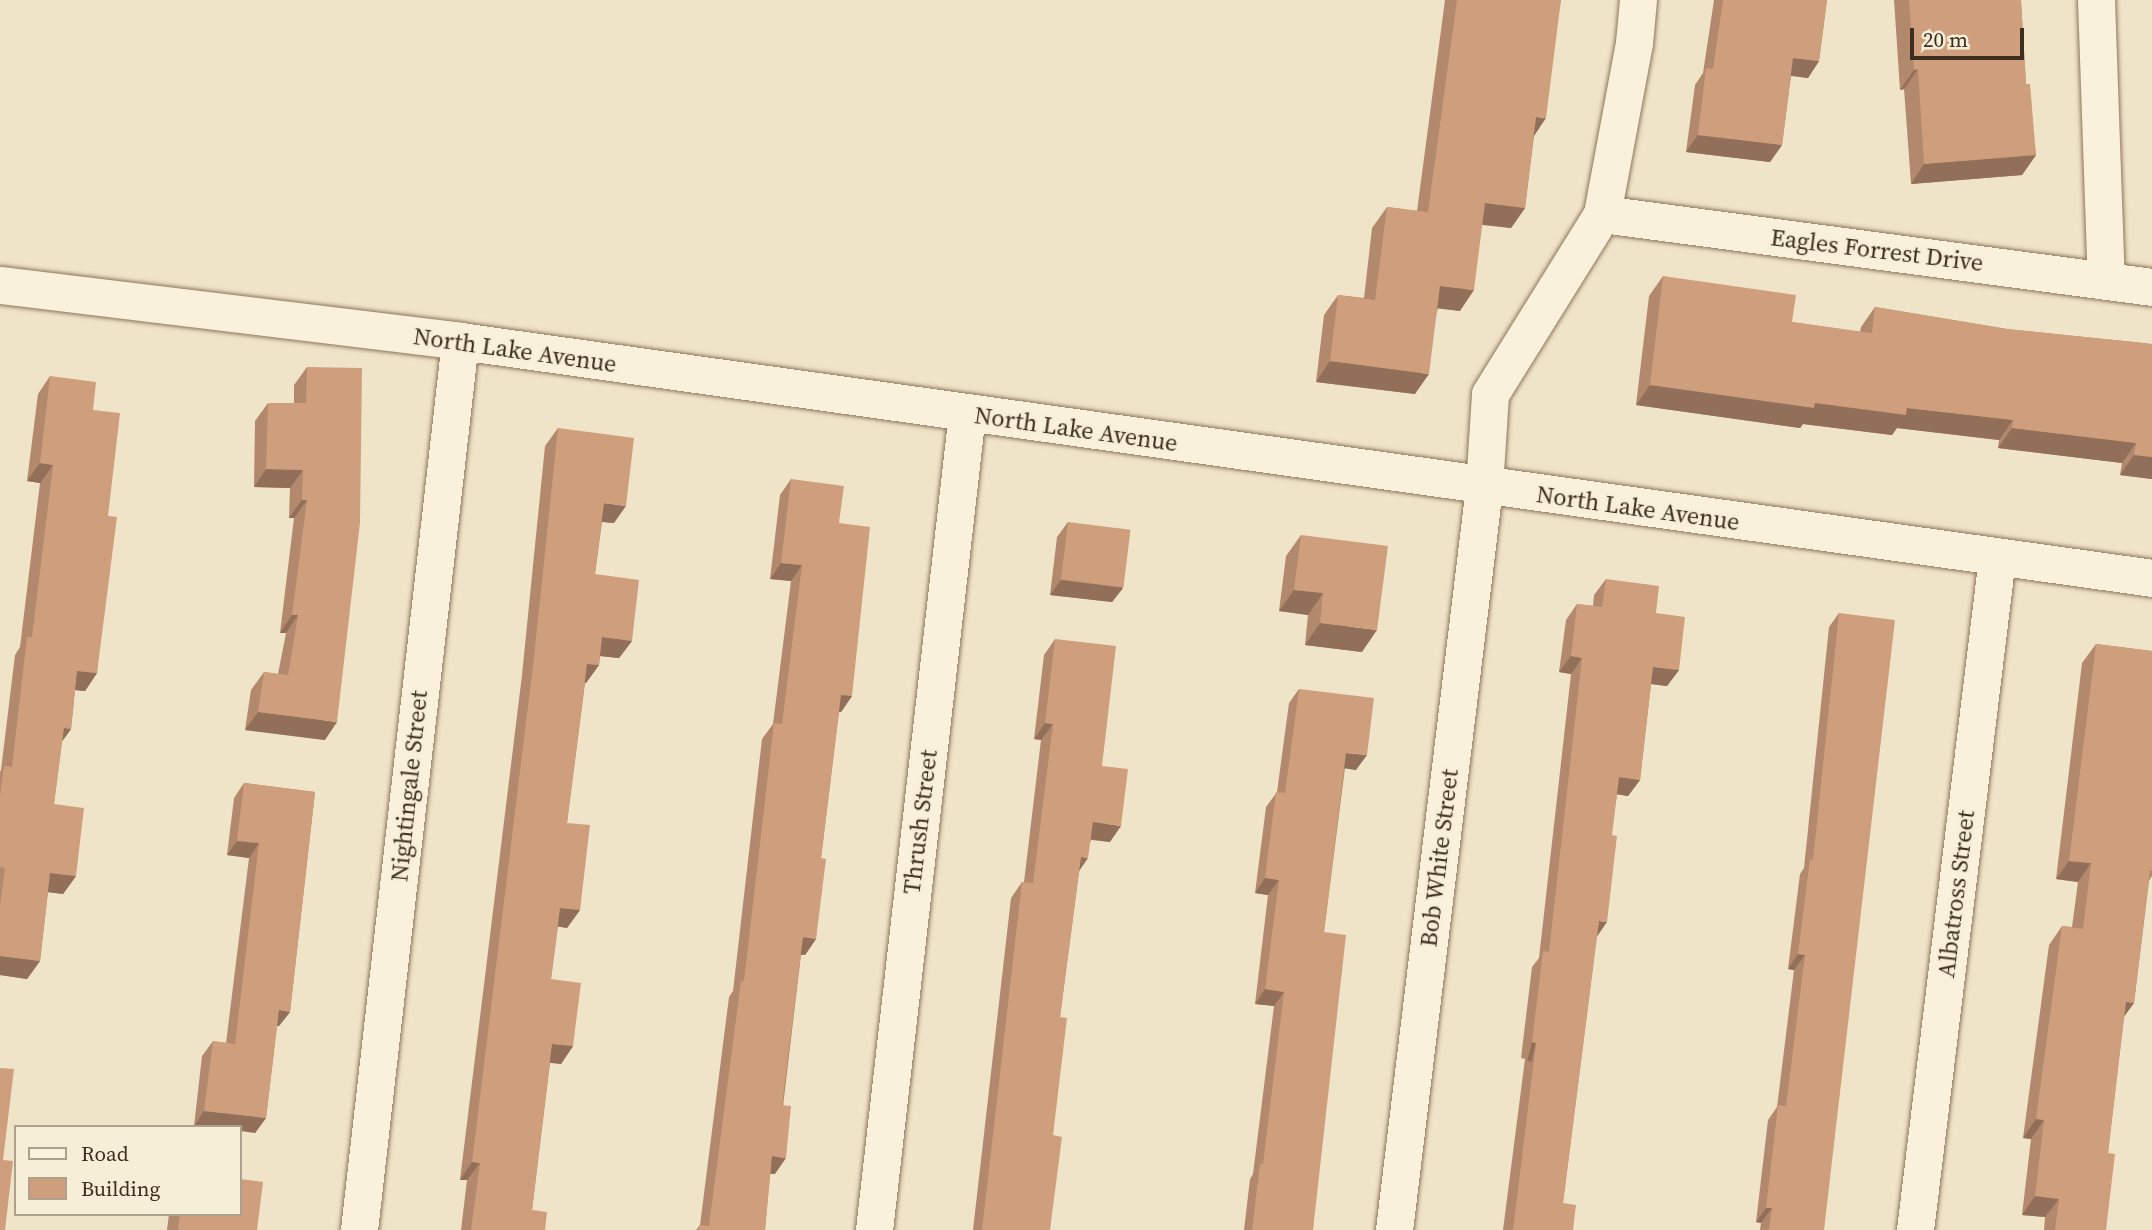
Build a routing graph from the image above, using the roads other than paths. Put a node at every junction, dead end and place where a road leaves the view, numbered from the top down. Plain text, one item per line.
1 (1638, 0) edge
2 (2096, 0) edge
3 (1602, 214) junction
4 (2106, 279) junction
5 (0, 285) edge
6 (2152, 287) edge
7 (460, 341) junction
8 (967, 413) junction
9 (1484, 487) junction
10 (1997, 557) junction
11 (2152, 578) edge
12 (359, 1230) edge
13 (874, 1230) edge
14 (1394, 1230) edge
15 (1915, 1230) edge

1 - 3 street
2 - 4 street
3 - 4 street, Eagles Forrest Drive
3 - 9 street, Bob White Street
4 - 6 street, Eagles Forrest Drive
5 - 7 street, North Lake Avenue
7 - 8 street, North Lake Avenue
7 - 12 street, Nightingale Street
8 - 9 street, North Lake Avenue
8 - 13 street, Thrush Street
9 - 10 street, North Lake Avenue
9 - 14 street, Bob White Street
10 - 11 street, North Lake Avenue
10 - 15 street, Albatross Street

